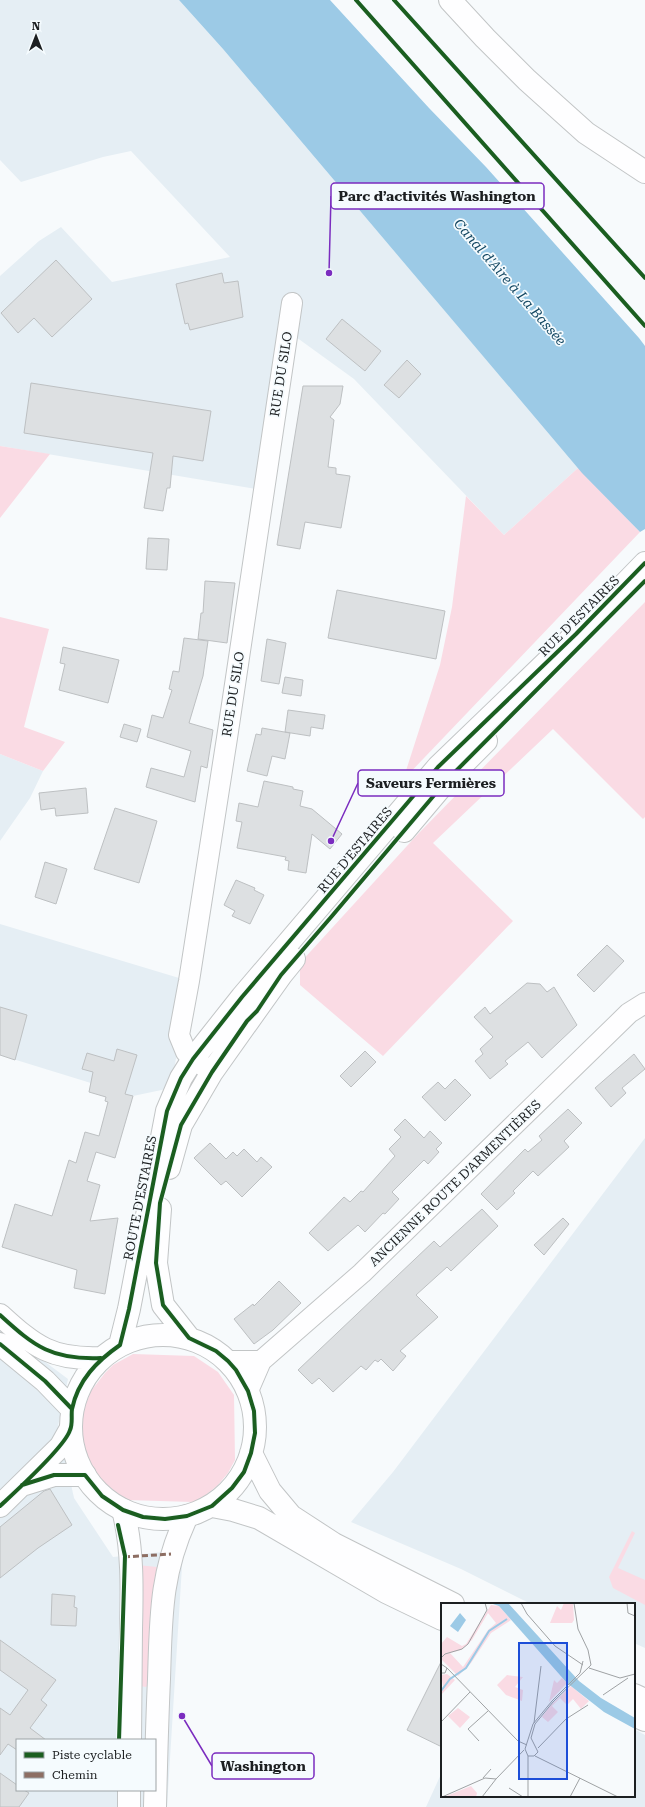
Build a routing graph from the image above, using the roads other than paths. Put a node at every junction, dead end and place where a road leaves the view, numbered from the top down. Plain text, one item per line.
1 (450, 0) edge
2 (645, 172) edge
3 (292, 303) dead end
4 (645, 563) edge
5 (645, 581) edge
6 (645, 1003) edge
7 (193, 1059) junction
8 (212, 1072) junction
9 (0, 1315) edge
10 (189, 1338) junction
11 (0, 1344) edge
12 (120, 1345) junction
13 (101, 1358) junction
14 (263, 1359) junction
15 (228, 1361) junction
16 (248, 1391) junction
17 (71, 1420) junction
18 (251, 1453) junction
19 (85, 1475) junction
20 (22, 1485) junction
21 (0, 1506) edge
22 (212, 1506) junction
23 (123, 1510) junction
24 (187, 1516) junction
25 (451, 1603) edge
26 (441, 1619) edge
27 (635, 1695) edge
28 (645, 1700) edge
29 (635, 1715) edge
30 (645, 1720) edge
31 (130, 1739) edge
32 (156, 1775) edge
33 (129, 1791) edge
34 (155, 1791) edge
35 (129, 1807) edge
36 (155, 1807) edge

1 - 2 main road
3 - 7 street, RUE DU SILO
4 - 7 main road, RUE D'ESTAIRES
5 - 8 main road, ROUTE D'ESTAIRES
6 - 14 street, ANCIENNE ROUTE D'ARMENTIÈRES
7 - 8 street, RUE DU SILO
7 - 12 main road, ROUTE D'ESTAIRES
8 - 10 main road, ROUTE D'ESTAIRES
9 - 13 main road
10 - 12 main road
10 - 15 main road
11 - 17 main road
12 - 13 main road
13 - 17 main road
14 - 15 street
14 - 16 street, ANCIENNE ROUTE D'ARMENTIÈRES
15 - 16 main road
16 - 18 main road
17 - 19 main road
17 - 20 main road
18 - 22 main road
18 - 25 main road
19 - 20 main road
19 - 23 main road
20 - 21 main road
22 - 24 main road
22 - 26 main road
23 - 24 main road
23 - 31 main road
24 - 32 main road
27 - 28 main road
29 - 30 main road
33 - 35 main road
34 - 36 main road

